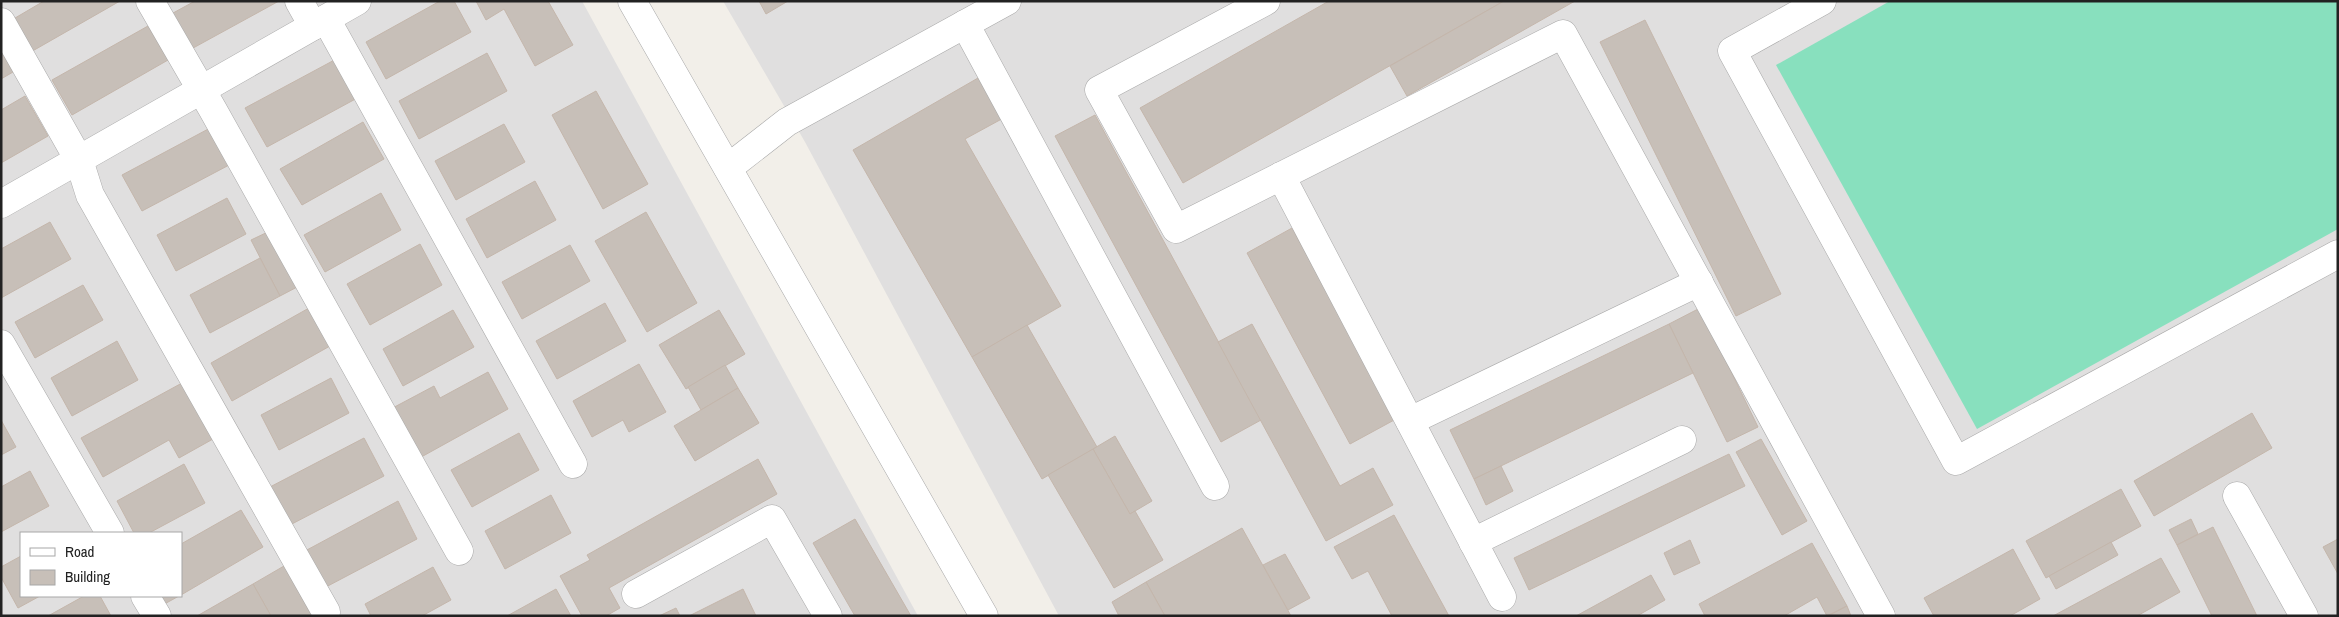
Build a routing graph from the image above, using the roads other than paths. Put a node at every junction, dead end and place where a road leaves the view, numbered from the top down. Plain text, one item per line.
1 (150, 1) edge
2 (299, 1) edge
3 (357, 1) edge
4 (632, 1) edge
5 (1007, 1) edge
6 (1266, 1) edge
7 (1822, 1) edge
8 (1, 22) edge
9 (320, 22) junction
10 (965, 24) junction
11 (200, 90) junction
12 (79, 160) junction
13 (728, 168) junction
14 (1281, 176) junction
15 (1, 204) edge
16 (2338, 254) edge
17 (1699, 282) junction
18 (1, 344) edge
19 (1410, 421) junction
20 (1682, 440) dead end
21 (573, 464) dead end
22 (1215, 486) dead end
23 (2237, 496) dead end
24 (109, 532) edge
25 (1474, 542) junction
26 (459, 550) dead end
27 (636, 594) dead end
28 (147, 597) edge
29 (1502, 597) dead end
30 (326, 612) dead end
31 (157, 616) edge
32 (828, 616) edge
33 (984, 616) edge
34 (1881, 616) edge
35 (2304, 616) edge

1 - 11 street
2 - 9 street
3 - 9 street
4 - 13 street
5 - 10 street
6 - 14 street
7 - 16 street
8 - 12 street
9 - 11 street
9 - 21 street
10 - 13 street
10 - 22 street
11 - 12 street
11 - 26 street
12 - 15 street
12 - 30 street
13 - 33 street
14 - 17 street
14 - 19 street
17 - 19 street
17 - 34 street
18 - 24 street
19 - 25 street
20 - 25 street
23 - 35 street
25 - 29 street
27 - 32 street
28 - 31 street

